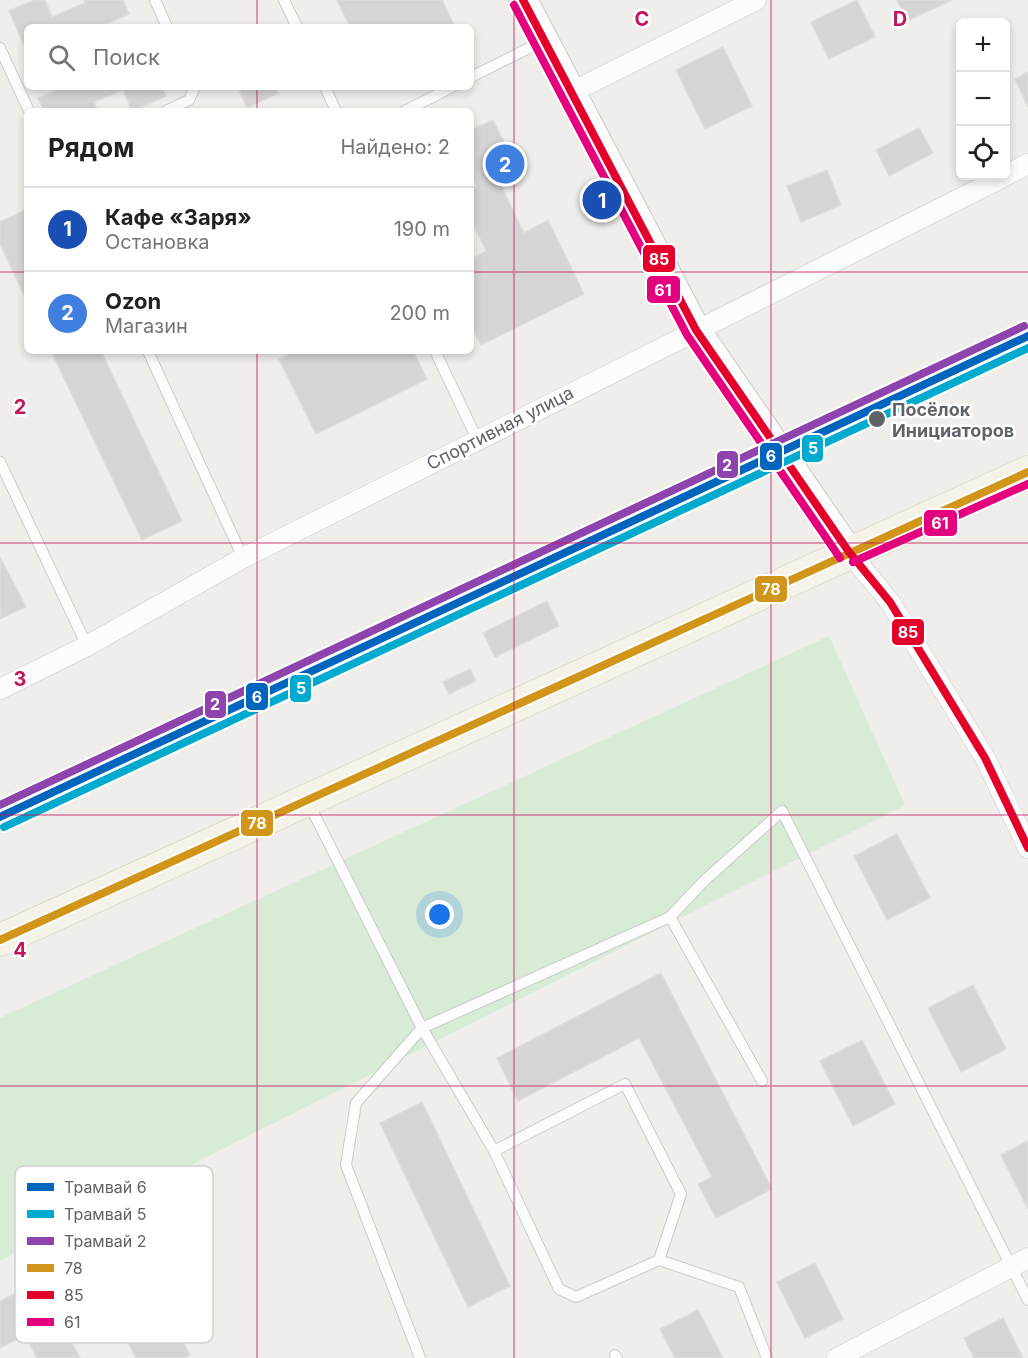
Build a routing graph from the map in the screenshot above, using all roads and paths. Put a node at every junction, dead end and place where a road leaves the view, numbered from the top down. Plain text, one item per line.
1 (155, 0) edge
2 (285, 0) edge
3 (523, 0) edge
4 (756, 0) edge
5 (166, 24) edge
6 (296, 24) edge
7 (543, 41) junction
8 (0, 48) edge
9 (474, 76) edge
10 (194, 90) edge
11 (326, 90) edge
12 (446, 90) edge
13 (570, 93) junction
14 (28, 108) edge
15 (172, 108) edge
16 (335, 108) edge
17 (411, 108) edge
18 (1028, 164) edge
19 (1010, 173) edge
20 (995, 180) edge
21 (696, 330) junction
22 (149, 354) edge
23 (436, 354) edge
24 (477, 439) junction
25 (0, 462) edge
26 (1028, 472) edge
27 (849, 552) junction
28 (243, 558) junction
29 (87, 646) junction
30 (0, 689) edge
31 (308, 802) junction
32 (1028, 848) edge
33 (669, 917) junction
34 (0, 940) edge
35 (422, 1028) junction
36 (762, 1081) dead end
37 (494, 1151) junction
38 (659, 1260) junction
39 (1019, 1262) edge
40 (1028, 1300) edge
41 (420, 1358) edge
42 (767, 1358) edge
43 (837, 1358) edge

1 - 5 lane
2 - 6 lane
3 - 7 street
4 - 13 street
7 - 9 lane
7 - 13 street
8 - 14 lane
10 - 15 lane
11 - 16 lane
12 - 17 lane
13 - 21 street
18 - 19 street, Спортивная улица
20 - 21 street, Спортивная улица
21 - 24 street, Спортивная улица
21 - 27 street
22 - 28 lane
23 - 24 lane
24 - 28 street, Спортивная улица
25 - 29 lane
26 - 27 main road
27 - 31 main road
27 - 32 street
28 - 29 street, Спортивная улица
29 - 30 street, Спортивная улица
31 - 34 main road
31 - 35 lane
33 - 35 lane
33 - 36 lane
33 - 39 lane
35 - 37 lane
35 - 41 lane
37 - 38 lane
37 - 38 lane
38 - 42 lane
39 - 40 lane
39 - 43 street

